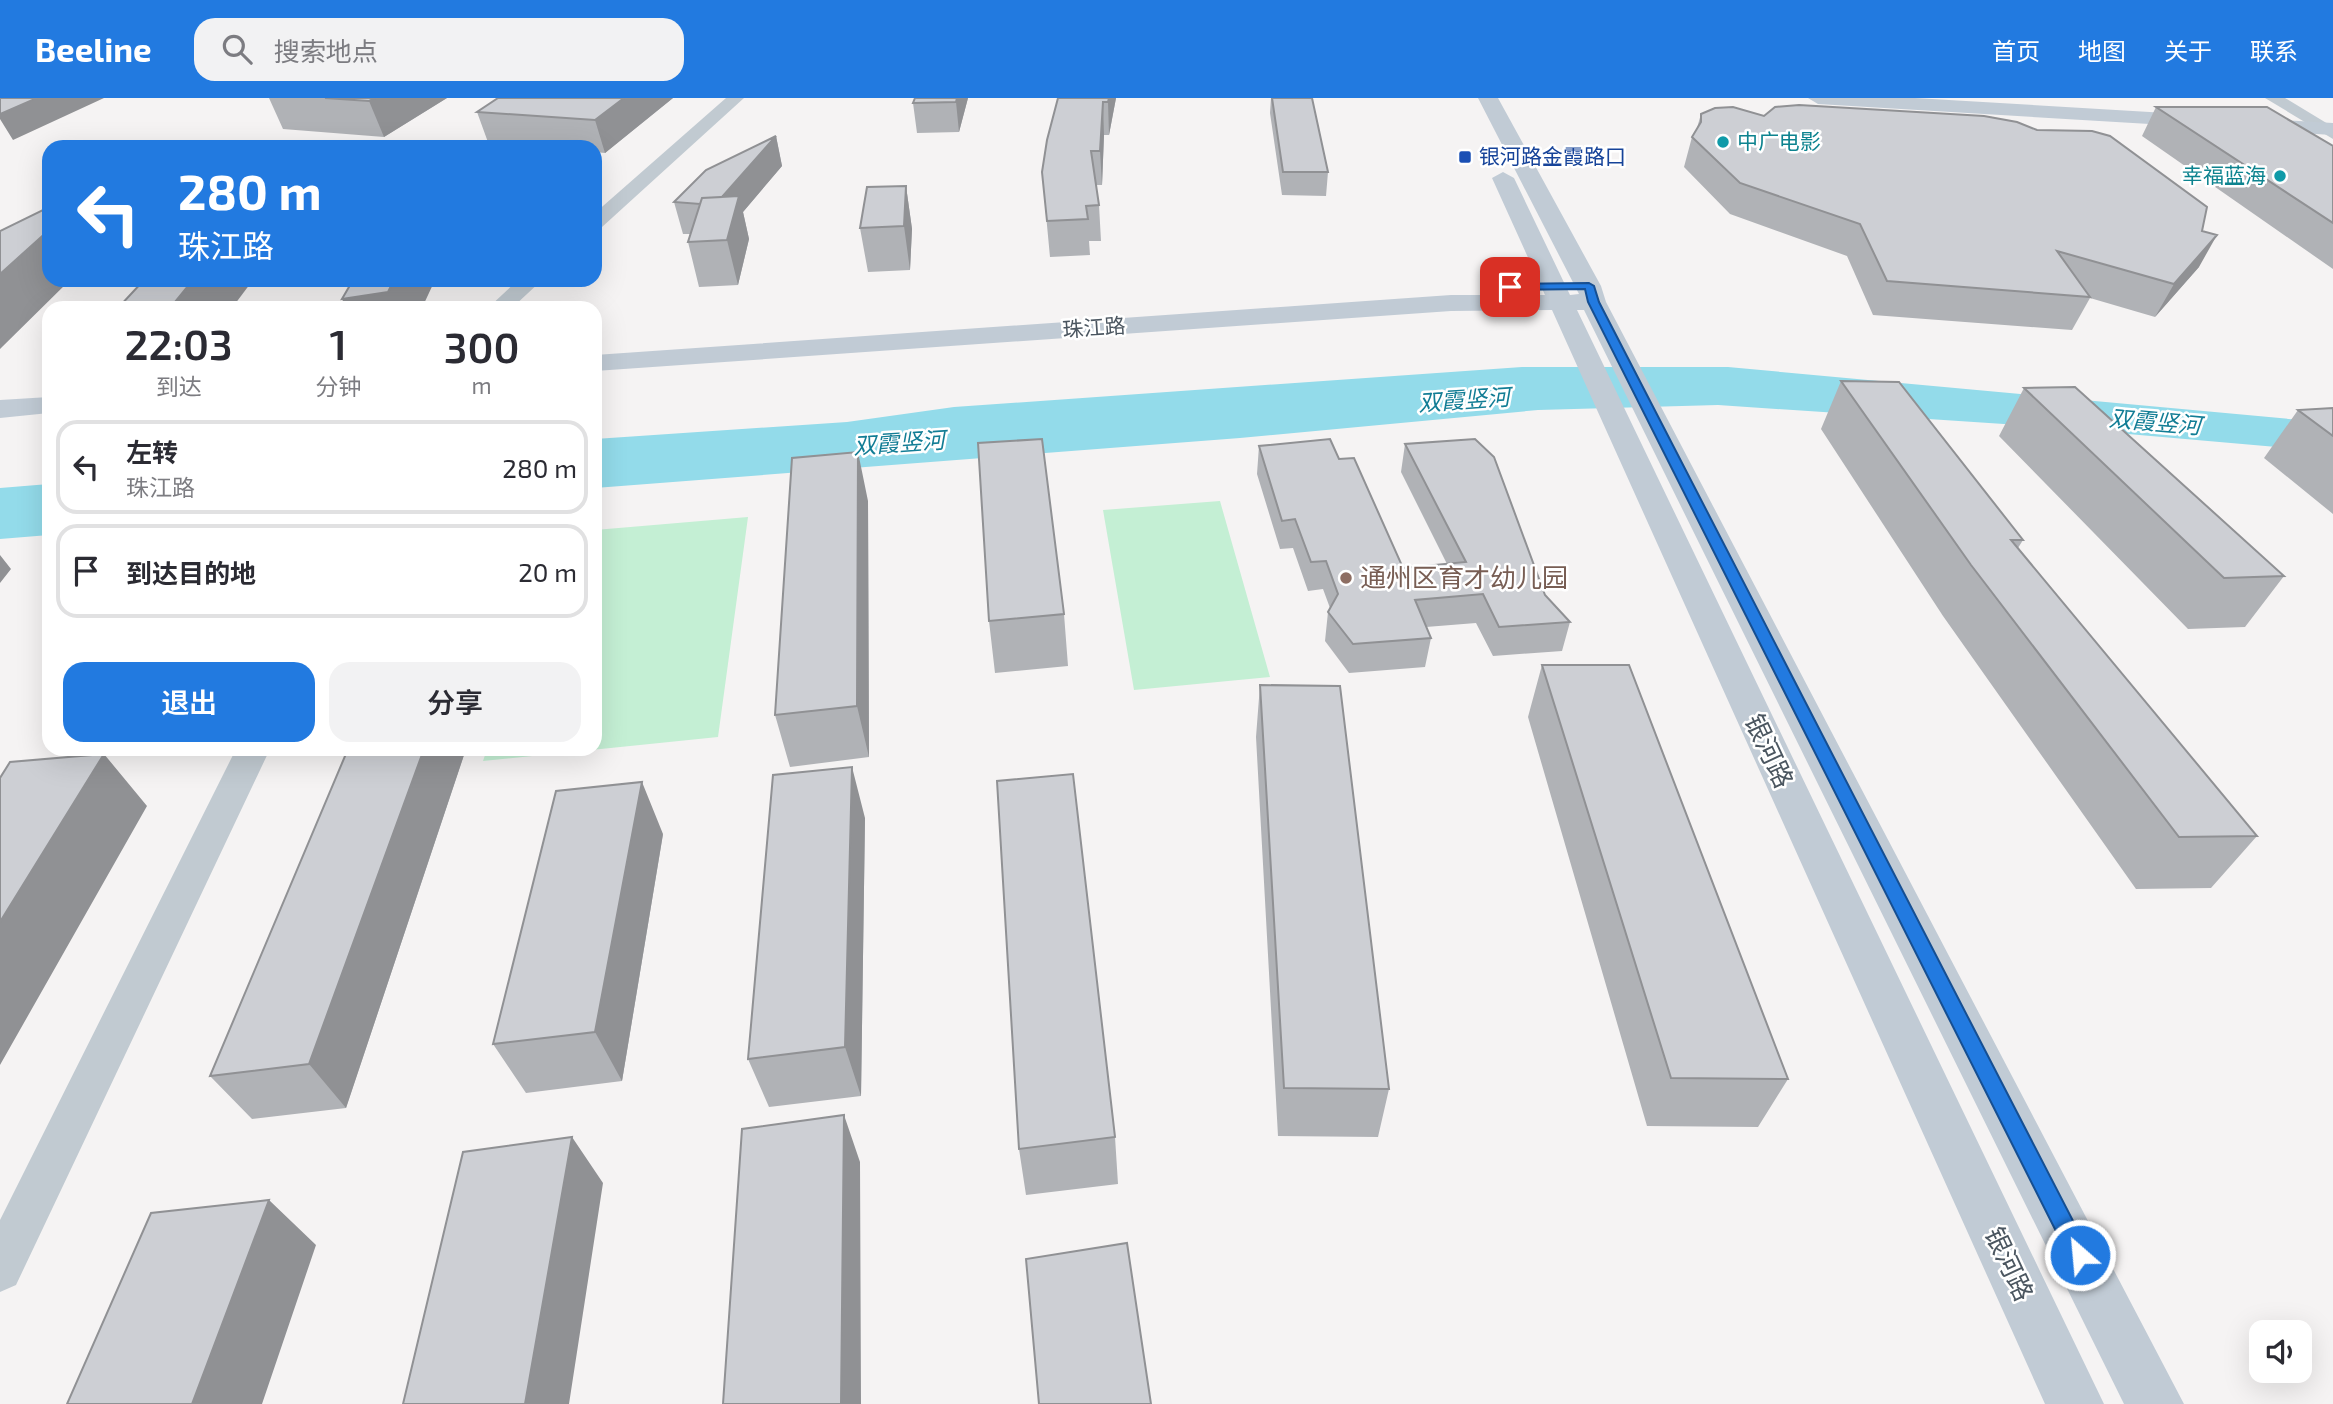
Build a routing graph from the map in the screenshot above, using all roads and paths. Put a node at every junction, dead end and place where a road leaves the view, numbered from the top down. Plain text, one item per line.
1 (736, 98) edge
2 (1818, 98) edge
3 (1986, 98) edge
4 (2273, 98) edge
5 (1477, 109) edge
6 (2305, 117) junction
7 (2331, 128) edge
8 (1491, 155) dead end
9 (602, 217) edge
10 (523, 287) edge
11 (1557, 294) junction
12 (1591, 294) junction
13 (507, 301) edge
14 (602, 348) edge
15 (602, 363) edge
16 (42, 390) edge
17 (0, 393) edge
18 (42, 406) edge
19 (0, 409) edge
20 (1644, 439) junction
21 (250, 756) edge
22 (0, 1269) edge
23 (2075, 1404) edge
24 (2155, 1404) edge

1 - 9 street
2 - 7 main road
3 - 6 main road
4 - 6 street
5 - 12 main road, 银河路
6 - 7 main road
8 - 11 main road, 银河路
10 - 13 street
11 - 12 main road, 珠江路
11 - 14 main road, 珠江路
11 - 15 main road, 珠江路
11 - 20 main road, 银河路
12 - 20 main road, 银河路
16 - 17 main road
18 - 19 main road
20 - 23 main road, 银河路
20 - 24 main road, 银河路
21 - 22 street

